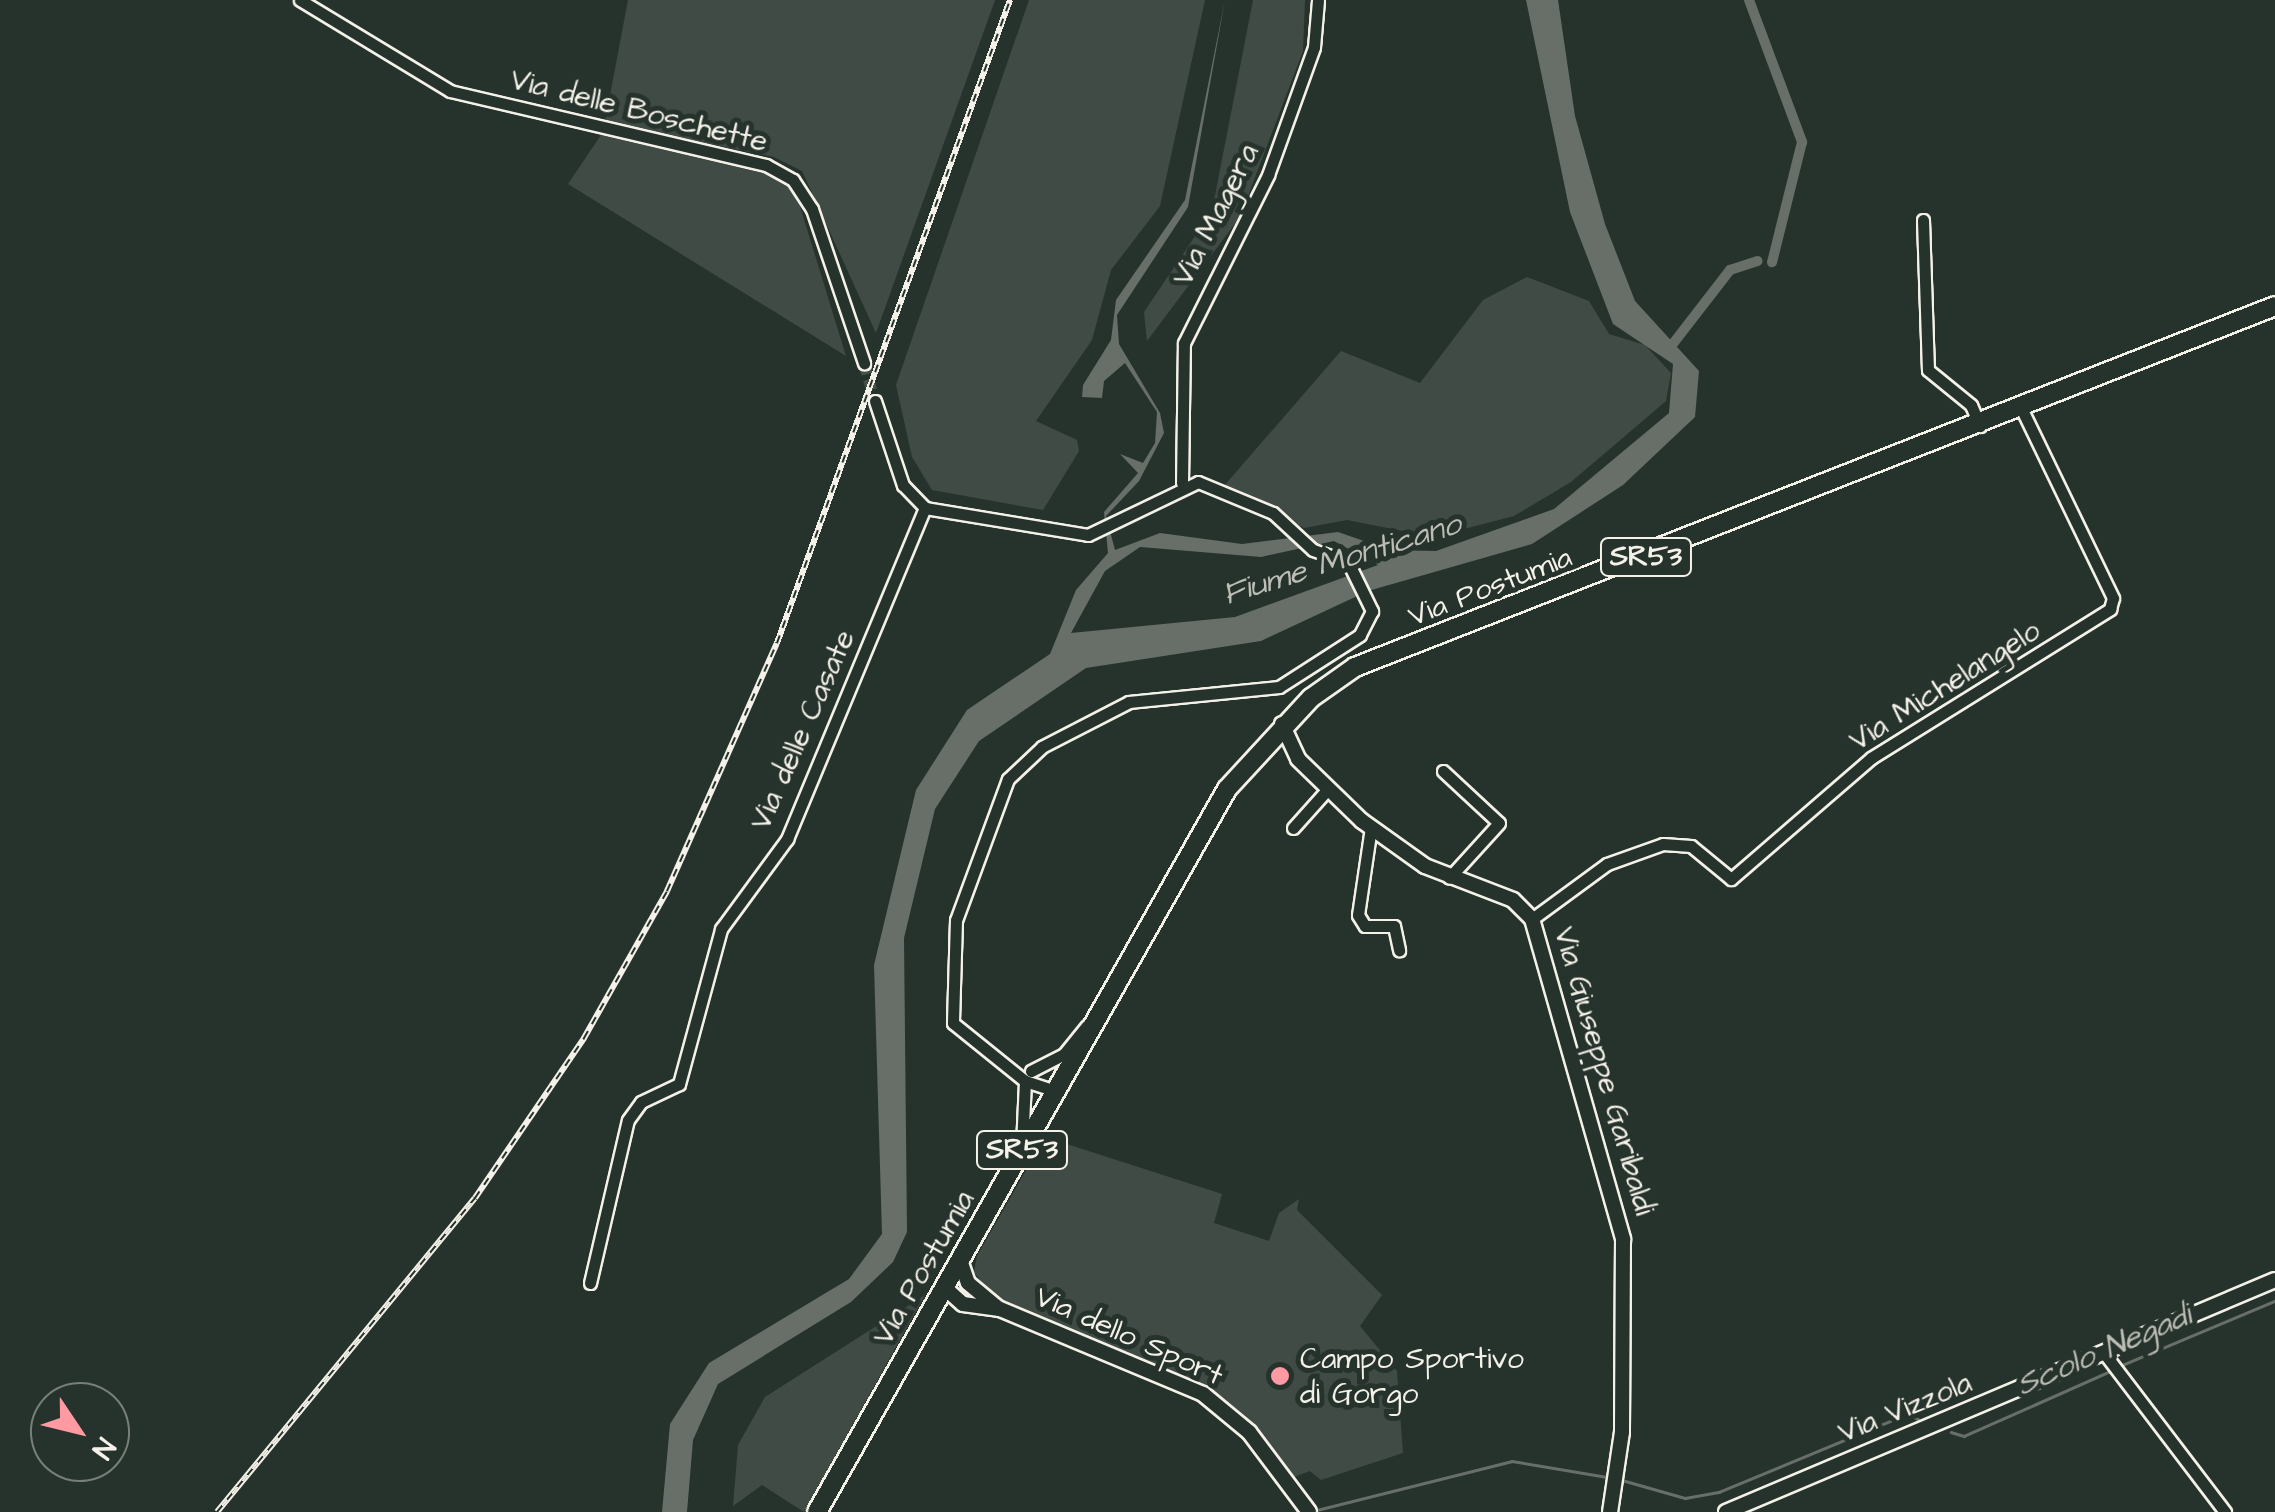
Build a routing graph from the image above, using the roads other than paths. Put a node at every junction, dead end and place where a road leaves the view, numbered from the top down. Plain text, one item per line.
1 (300, 0) edge
2 (1318, 0) edge
3 (1923, 220) dead end
4 (2275, 306) edge
5 (864, 364) tunnel mouth
6 (875, 401) tunnel mouth
7 (2022, 410) junction
8 (1980, 426) junction
9 (1179, 463) junction
10 (1182, 482) junction
11 (1198, 482) junction
12 (1167, 492) junction
13 (925, 508) junction
14 (1274, 732) junction
15 (1443, 771) dead end
16 (1328, 790) junction
17 (1371, 827) junction
18 (1293, 828) dead end
19 (1450, 878) junction
20 (1532, 919) junction
21 (1399, 950) dead end
22 (1098, 1016) junction
23 (1025, 1074) junction
24 (1055, 1091) junction
25 (1022, 1150) junction
26 (960, 1260) junction
27 (2275, 1280) edge
28 (590, 1284) dead end
29 (946, 1286) junction
30 (980, 1294) junction
31 (963, 1304) junction
32 (1000, 1309) junction
33 (926, 1320) junction
34 (2107, 1357) junction
35 (816, 1512) edge
36 (1309, 1512) edge
37 (1610, 1512) edge
38 (1726, 1512) edge
39 (2225, 1512) edge

1 - 5 street, Via delle Boschette
2 - 9 street, Via Magera
3 - 8 street
4 - 7 main road, SR53
6 - 13 street
7 - 8 main road, Via Postumia / SR53
7 - 20 street, Via Michelangelo
8 - 14 main road, Via Postumia / SR53
9 - 10 street, Via Magera
9 - 11 street
9 - 12 street
10 - 11 street
10 - 12 street
11 - 23 street
12 - 13 street
13 - 28 street, Via delle Casate
14 - 16 street, Via Giuseppe Garibaldi
14 - 22 main road, Via Postumia / SR53
15 - 19 street
16 - 17 street, Via Giuseppe Garibaldi
16 - 18 street
17 - 19 street, Via Giuseppe Garibaldi
17 - 21 street
19 - 20 street, Via Giuseppe Garibaldi
20 - 37 street, Via Giuseppe Garibaldi
22 - 23 street
22 - 24 main road, Via Postumia / SR53
23 - 24 street
23 - 25 street
24 - 25 main road, Via Postumia / SR53
25 - 26 main road, Via Postumia / SR53
26 - 29 main road, Via Postumia / SR53
26 - 30 street
27 - 34 street, Via Vizzola
29 - 30 street
29 - 31 street
29 - 33 main road, Via Postumia / SR53
30 - 32 street
31 - 32 street, Via dello Sport
31 - 33 street
32 - 36 street, Via dello Sport
33 - 35 main road, Via Postumia / SR53
34 - 38 street, Via Vizzola
34 - 39 street

